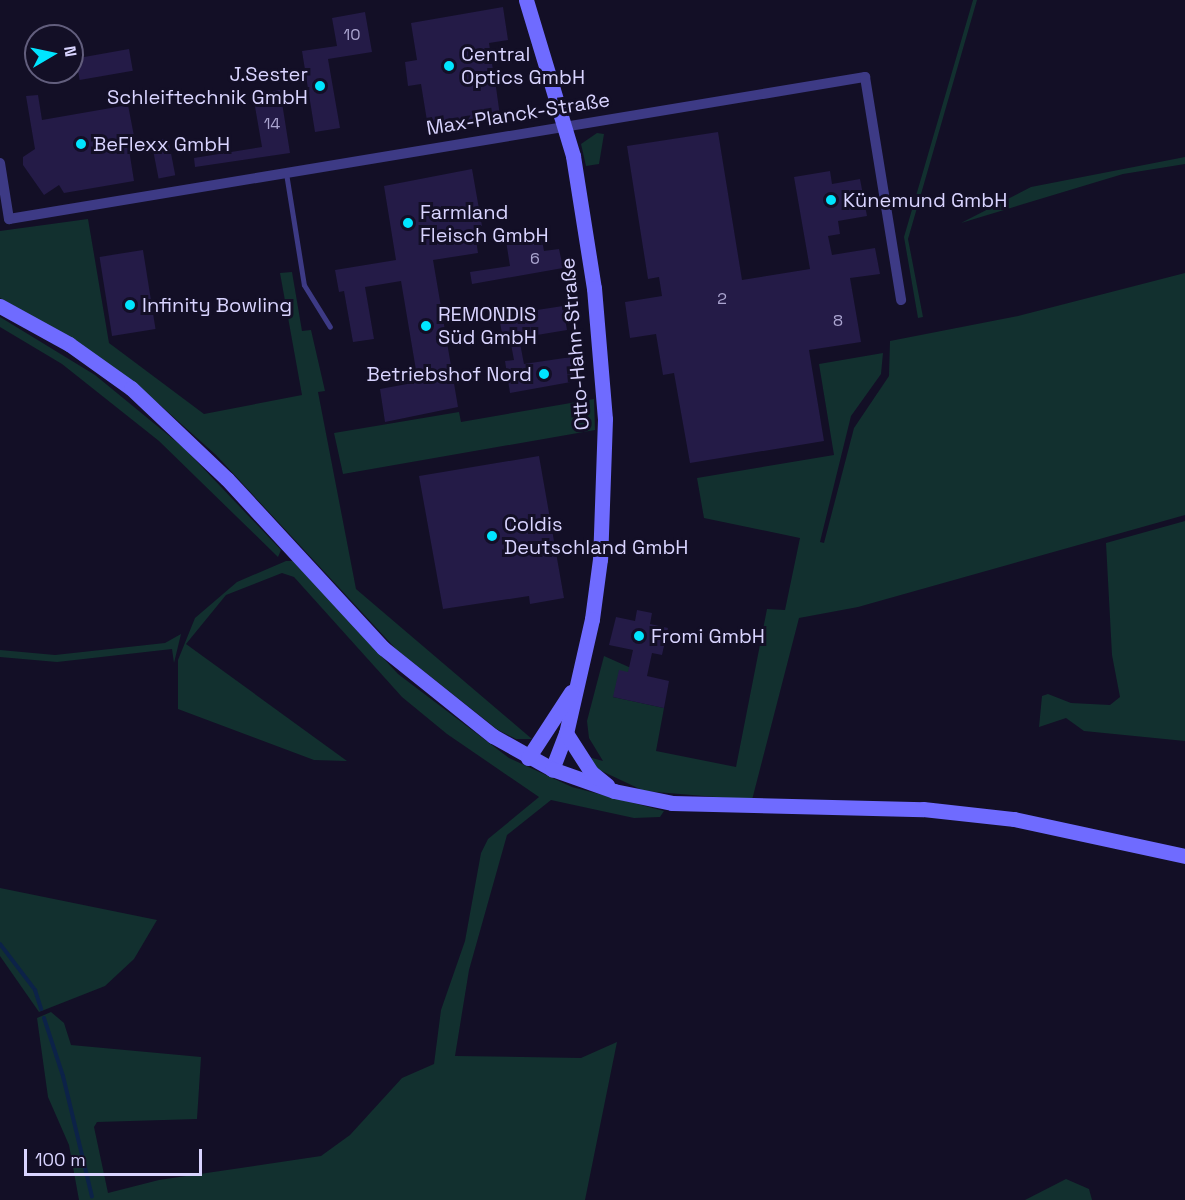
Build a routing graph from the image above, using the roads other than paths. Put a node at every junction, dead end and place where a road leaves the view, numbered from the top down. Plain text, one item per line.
1 (526, 0) edge
2 (564, 124) junction
3 (0, 163) edge
4 (286, 171) junction
5 (902, 300) dead end
6 (0, 306) edge
7 (330, 327) dead end
8 (573, 690) junction
9 (566, 733) junction
10 (528, 758) junction
11 (552, 769) junction
12 (614, 791) junction
13 (1185, 856) edge

1 - 2 street, Otto-Hahn-Straße
2 - 4 street, Max-Planck-Straße
2 - 5 street, Max-Planck-Straße
2 - 8 street, Otto-Hahn-Straße
3 - 4 street, Max-Planck-Straße
4 - 7 lane
6 - 10 street
8 - 9 street
8 - 10 street
9 - 11 street
9 - 12 street
10 - 11 street
11 - 12 street
12 - 13 street

